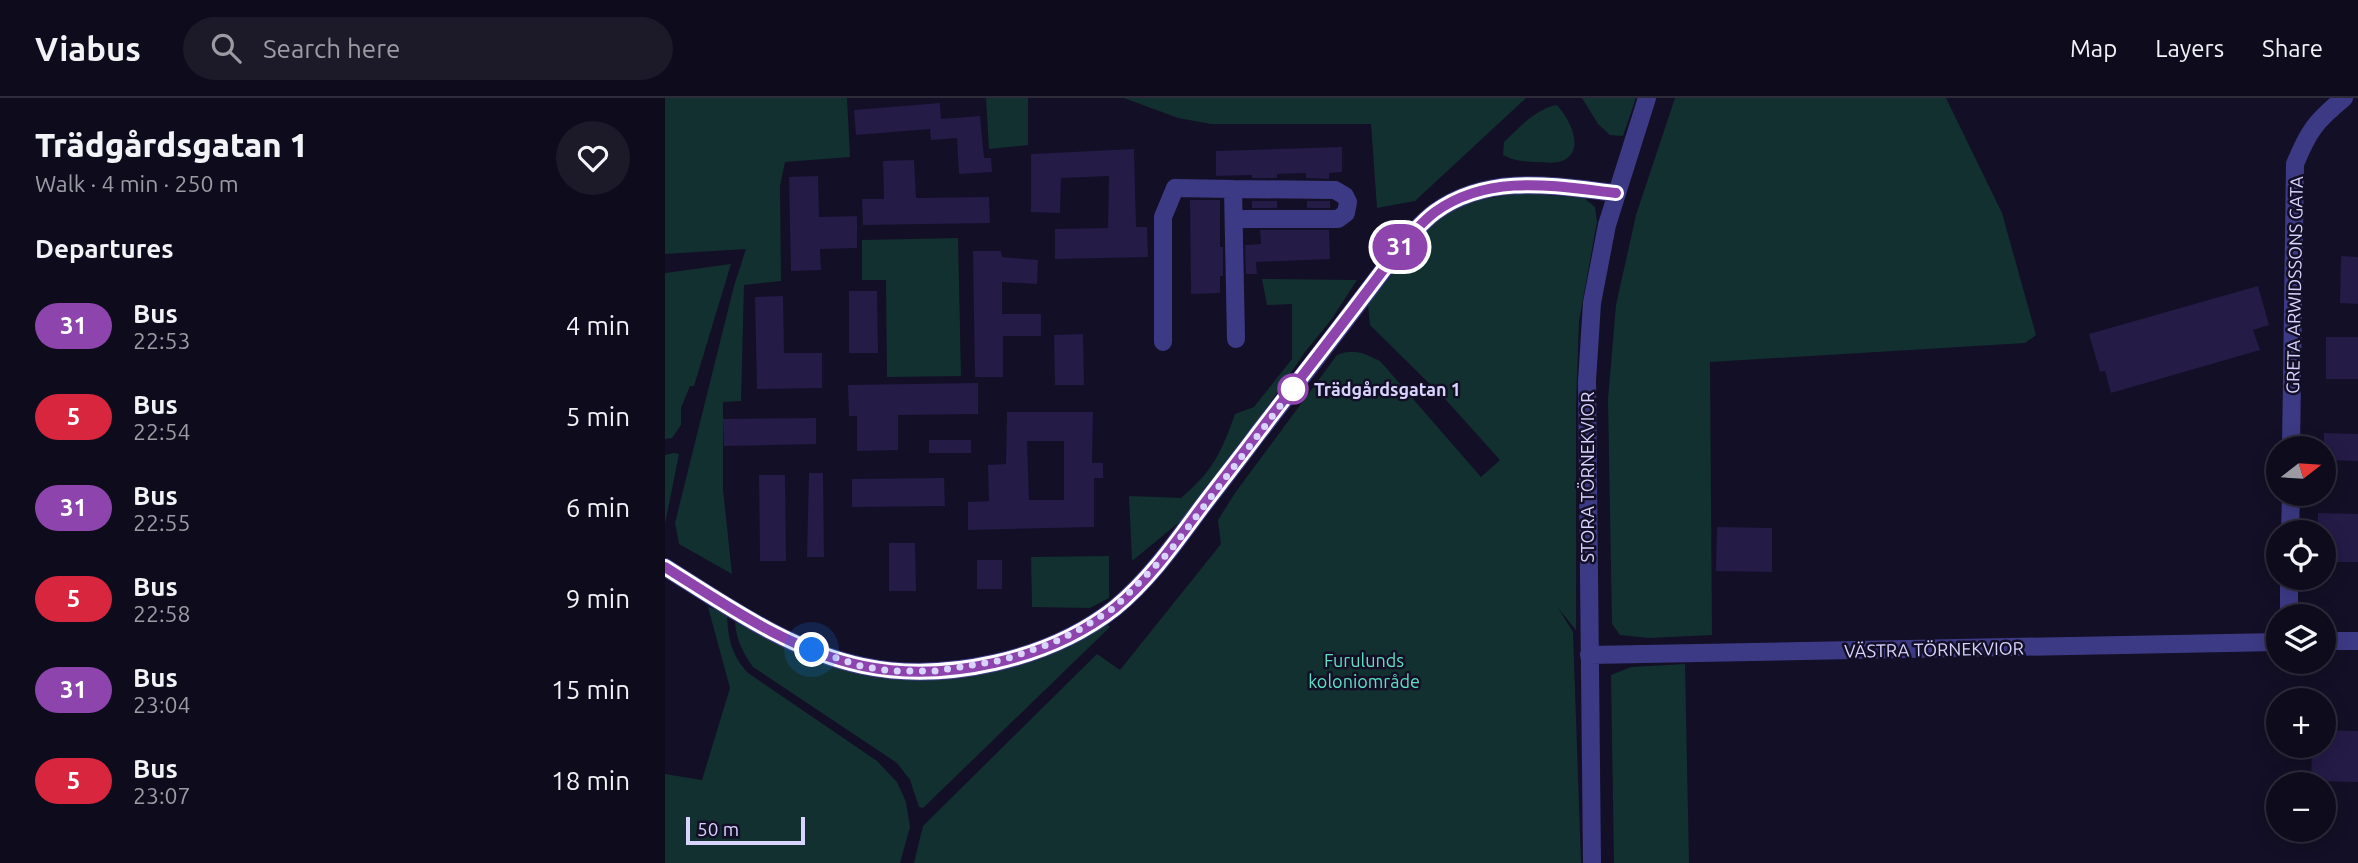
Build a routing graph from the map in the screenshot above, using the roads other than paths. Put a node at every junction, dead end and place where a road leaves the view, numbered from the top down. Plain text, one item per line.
1 (1647, 98) edge
2 (2344, 98) edge
3 (1233, 189) junction
4 (1616, 193) junction
5 (1234, 219) junction
6 (1236, 339) dead end
7 (1163, 342) dead end
8 (2291, 436) edge
9 (665, 567) edge
10 (2336, 641) edge
11 (2358, 641) edge
12 (2266, 642) edge
13 (1589, 655) junction
14 (1592, 863) edge

1 - 4 street, STORA TÖRNEKVIOR
2 - 8 street, GRETA ARWIDSSONS GATA
3 - 5 street
3 - 5 street
3 - 7 street
4 - 9 street
4 - 13 street, STORA TÖRNEKVIOR
5 - 6 street
10 - 11 street
12 - 13 street, VÄSTRA TÖRNEKVIOR
13 - 14 street, STORA TÖRNEKVIOR

